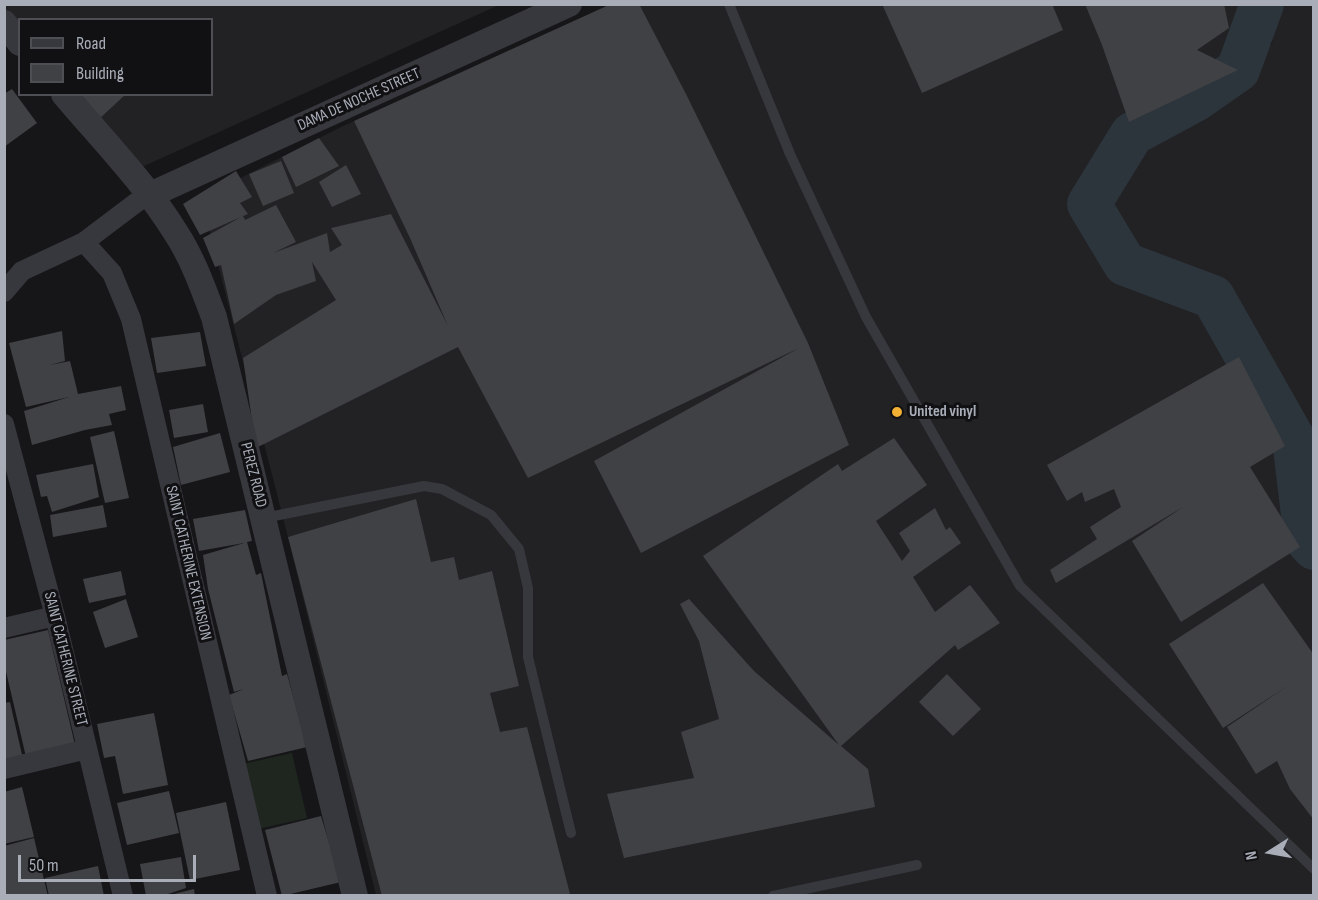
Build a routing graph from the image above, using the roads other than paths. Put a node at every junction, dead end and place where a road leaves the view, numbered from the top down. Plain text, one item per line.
1 (569, 4) edge
2 (729, 4) edge
3 (4, 23) edge
4 (18, 40) edge
5 (66, 96) edge
6 (150, 195) junction
7 (84, 242) junction
8 (4, 292) edge
9 (4, 424) edge
10 (11, 478) edge
11 (264, 518) junction
12 (55, 616) junction
13 (4, 628) edge
14 (87, 749) junction
15 (4, 769) edge
16 (571, 833) dead end
17 (917, 865) dead end
18 (1314, 869) edge
19 (123, 896) edge
20 (267, 896) edge
21 (355, 896) edge
22 (773, 896) edge

1 - 6 street, DAMA DE NOCHE STREET
2 - 18 lane
3 - 4 street
5 - 6 street, PEREZ ROAD
6 - 7 street
6 - 11 street, PEREZ ROAD
7 - 8 street
7 - 20 street, SAINT CATHERINE EXTENSION
9 - 10 street, SAINT CATHERINE STREET
10 - 12 street, SAINT CATHERINE STREET
11 - 16 lane
11 - 21 street, PEREZ ROAD
12 - 13 street
12 - 14 street, SAINT CATHERINE STREET
14 - 15 street
14 - 19 street, SAINT CATHERINE STREET
17 - 22 lane

